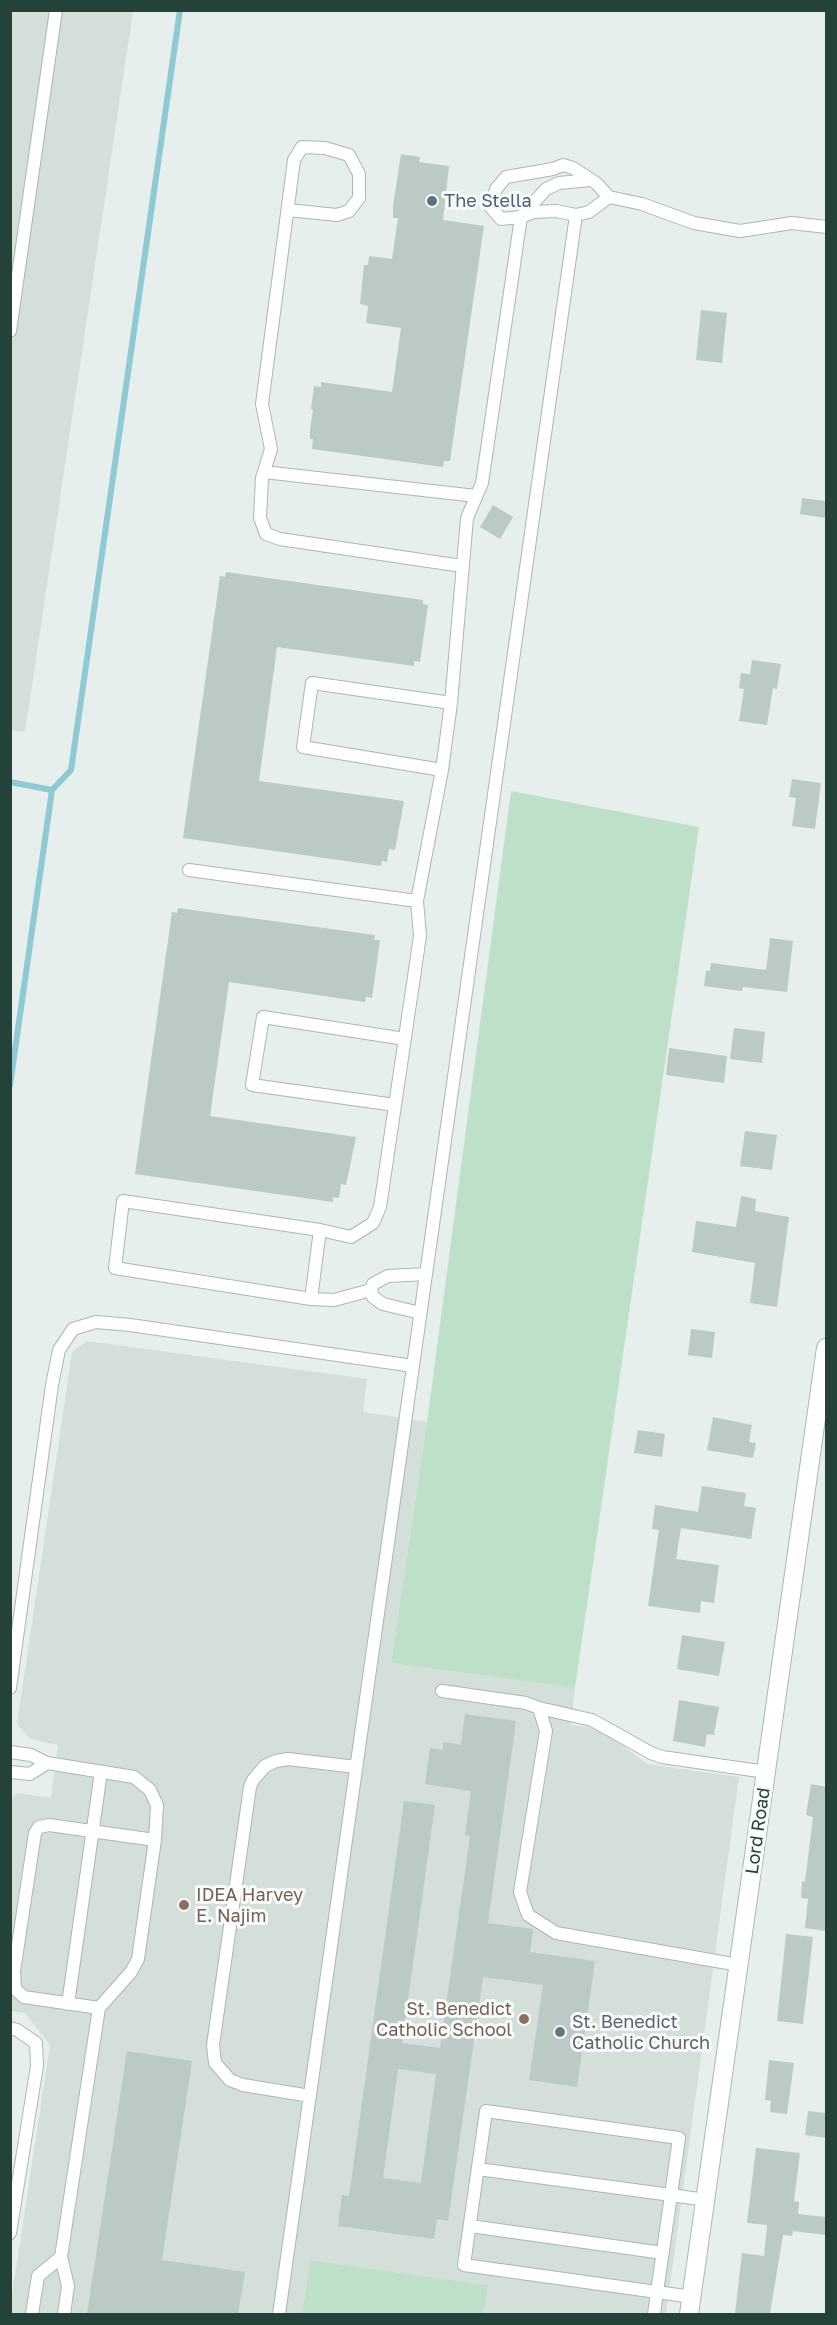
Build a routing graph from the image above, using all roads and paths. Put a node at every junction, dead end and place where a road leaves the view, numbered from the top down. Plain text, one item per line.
1 (56, 10) edge
2 (554, 169) junction
3 (590, 180) junction
4 (559, 183) junction
5 (609, 197) junction
6 (288, 210) junction
7 (576, 215) junction
8 (521, 217) junction
9 (826, 227) edge
10 (10, 331) edge
11 (264, 472) junction
12 (476, 496) junction
13 (462, 566) junction
14 (451, 703) junction
15 (442, 770) junction
16 (189, 870) dead end
17 (417, 902) junction
18 (405, 1039) junction
19 (395, 1105) junction
20 (320, 1230) junction
21 (426, 1274) junction
22 (371, 1290) junction
23 (311, 1299) junction
24 (420, 1313) junction
25 (826, 1348) edge
26 (412, 1366) junction
27 (10, 1688) edge
28 (442, 1691) dead end
29 (539, 1708) junction
30 (10, 1752) edge
31 (47, 1763) junction
32 (356, 1767) junction
33 (10, 1772) edge
34 (101, 1772) junction
35 (766, 1772) junction
36 (93, 1831) junction
37 (155, 1840) junction
38 (739, 1965) junction
39 (68, 2004) junction
40 (99, 2008) junction
41 (10, 2028) edge
42 (310, 2096) junction
43 (478, 2169) junction
44 (671, 2195) junction
45 (706, 2200) junction
46 (470, 2226) junction
47 (10, 2233) edge
48 (663, 2253) junction
49 (61, 2257) junction
50 (657, 2292) junction
51 (691, 2306) edge
52 (33, 2314) edge
53 (64, 2314) edge
54 (279, 2314) edge
55 (654, 2314) edge

1 - 10 lane
2 - 3 lane
2 - 4 lane
2 - 8 lane
3 - 4 lane
3 - 5 lane
4 - 8 lane
5 - 7 lane
5 - 9 lane
6 - 6 lane
6 - 11 lane
7 - 8 lane
7 - 21 lane
8 - 12 lane
11 - 12 lane
11 - 13 lane
12 - 13 lane
13 - 14 lane
14 - 15 lane
14 - 15 lane
15 - 17 lane
16 - 17 lane
17 - 18 lane
18 - 19 lane
18 - 19 lane
19 - 20 lane
20 - 23 lane
20 - 23 lane
21 - 22 lane
21 - 24 lane
22 - 23 lane
22 - 24 lane
24 - 26 lane
25 - 35 street, Lord Road
26 - 27 lane
26 - 32 lane
28 - 29 lane
29 - 35 lane
29 - 38 lane
30 - 31 lane
31 - 33 lane
31 - 34 lane
32 - 42 lane
32 - 42 lane
34 - 36 lane
34 - 37 lane
35 - 38 street, Lord Road
36 - 37 lane
36 - 39 lane
36 - 39 lane
37 - 40 lane
38 - 45 street, Lord Road
39 - 40 lane
40 - 49 lane
41 - 47 lane
42 - 54 lane
43 - 44 lane
43 - 44 lane
43 - 46 lane
44 - 45 lane
44 - 48 lane
45 - 51 street, Lord Road
46 - 48 lane
46 - 50 lane
48 - 50 lane
49 - 52 lane
49 - 53 lane
50 - 51 lane
50 - 55 lane

